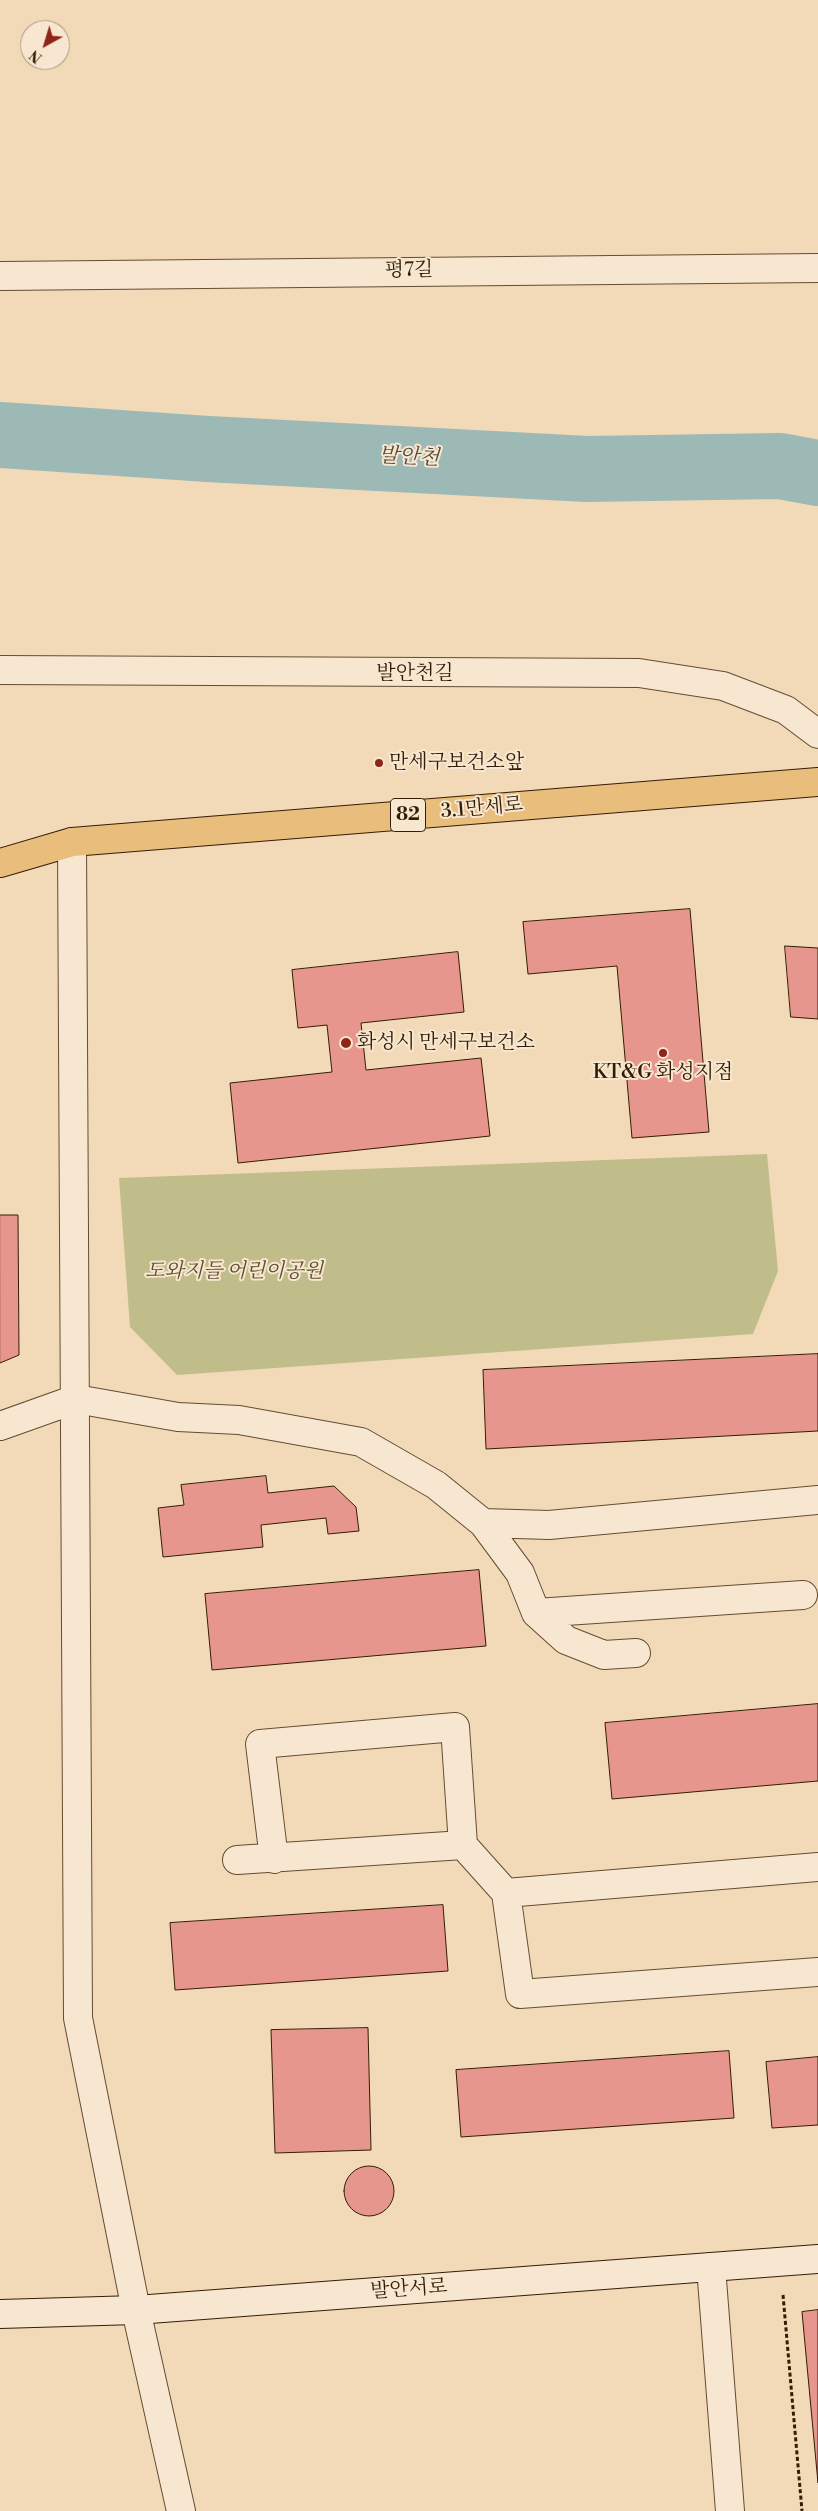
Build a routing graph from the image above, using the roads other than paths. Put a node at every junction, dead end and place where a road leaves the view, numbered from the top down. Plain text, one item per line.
1 (818, 268) edge
2 (0, 276) edge
3 (0, 670) edge
4 (818, 734) edge
5 (818, 782) edge
6 (72, 842) junction
7 (0, 863) edge
8 (76, 1399) junction
9 (0, 1426) edge
10 (818, 1500) edge
11 (483, 1523) junction
12 (803, 1596) dead end
13 (536, 1613) junction
14 (636, 1653) dead end
15 (463, 1845) junction
16 (274, 1859) junction
17 (237, 1860) dead end
18 (818, 1867) edge
19 (506, 1893) junction
20 (818, 1972) edge
21 (818, 2260) edge
22 (710, 2267) junction
23 (136, 2310) junction
24 (0, 2314) edge
25 (181, 2511) edge
26 (730, 2511) edge

1 - 2 street, 평7길
3 - 4 street, 발안천길
5 - 6 main road, 3.1만세로 / 82
6 - 7 main road, 3.1만세로 / 82
6 - 8 street
8 - 9 street
8 - 11 street
8 - 23 street
10 - 11 street
11 - 13 street
12 - 13 street
13 - 14 street
15 - 16 street
15 - 16 street
15 - 19 street
16 - 17 street
18 - 19 street
19 - 20 street
21 - 22 street, 발안서로
22 - 23 street, 발안서로
22 - 26 street
23 - 24 street, 발안서로
23 - 25 street

